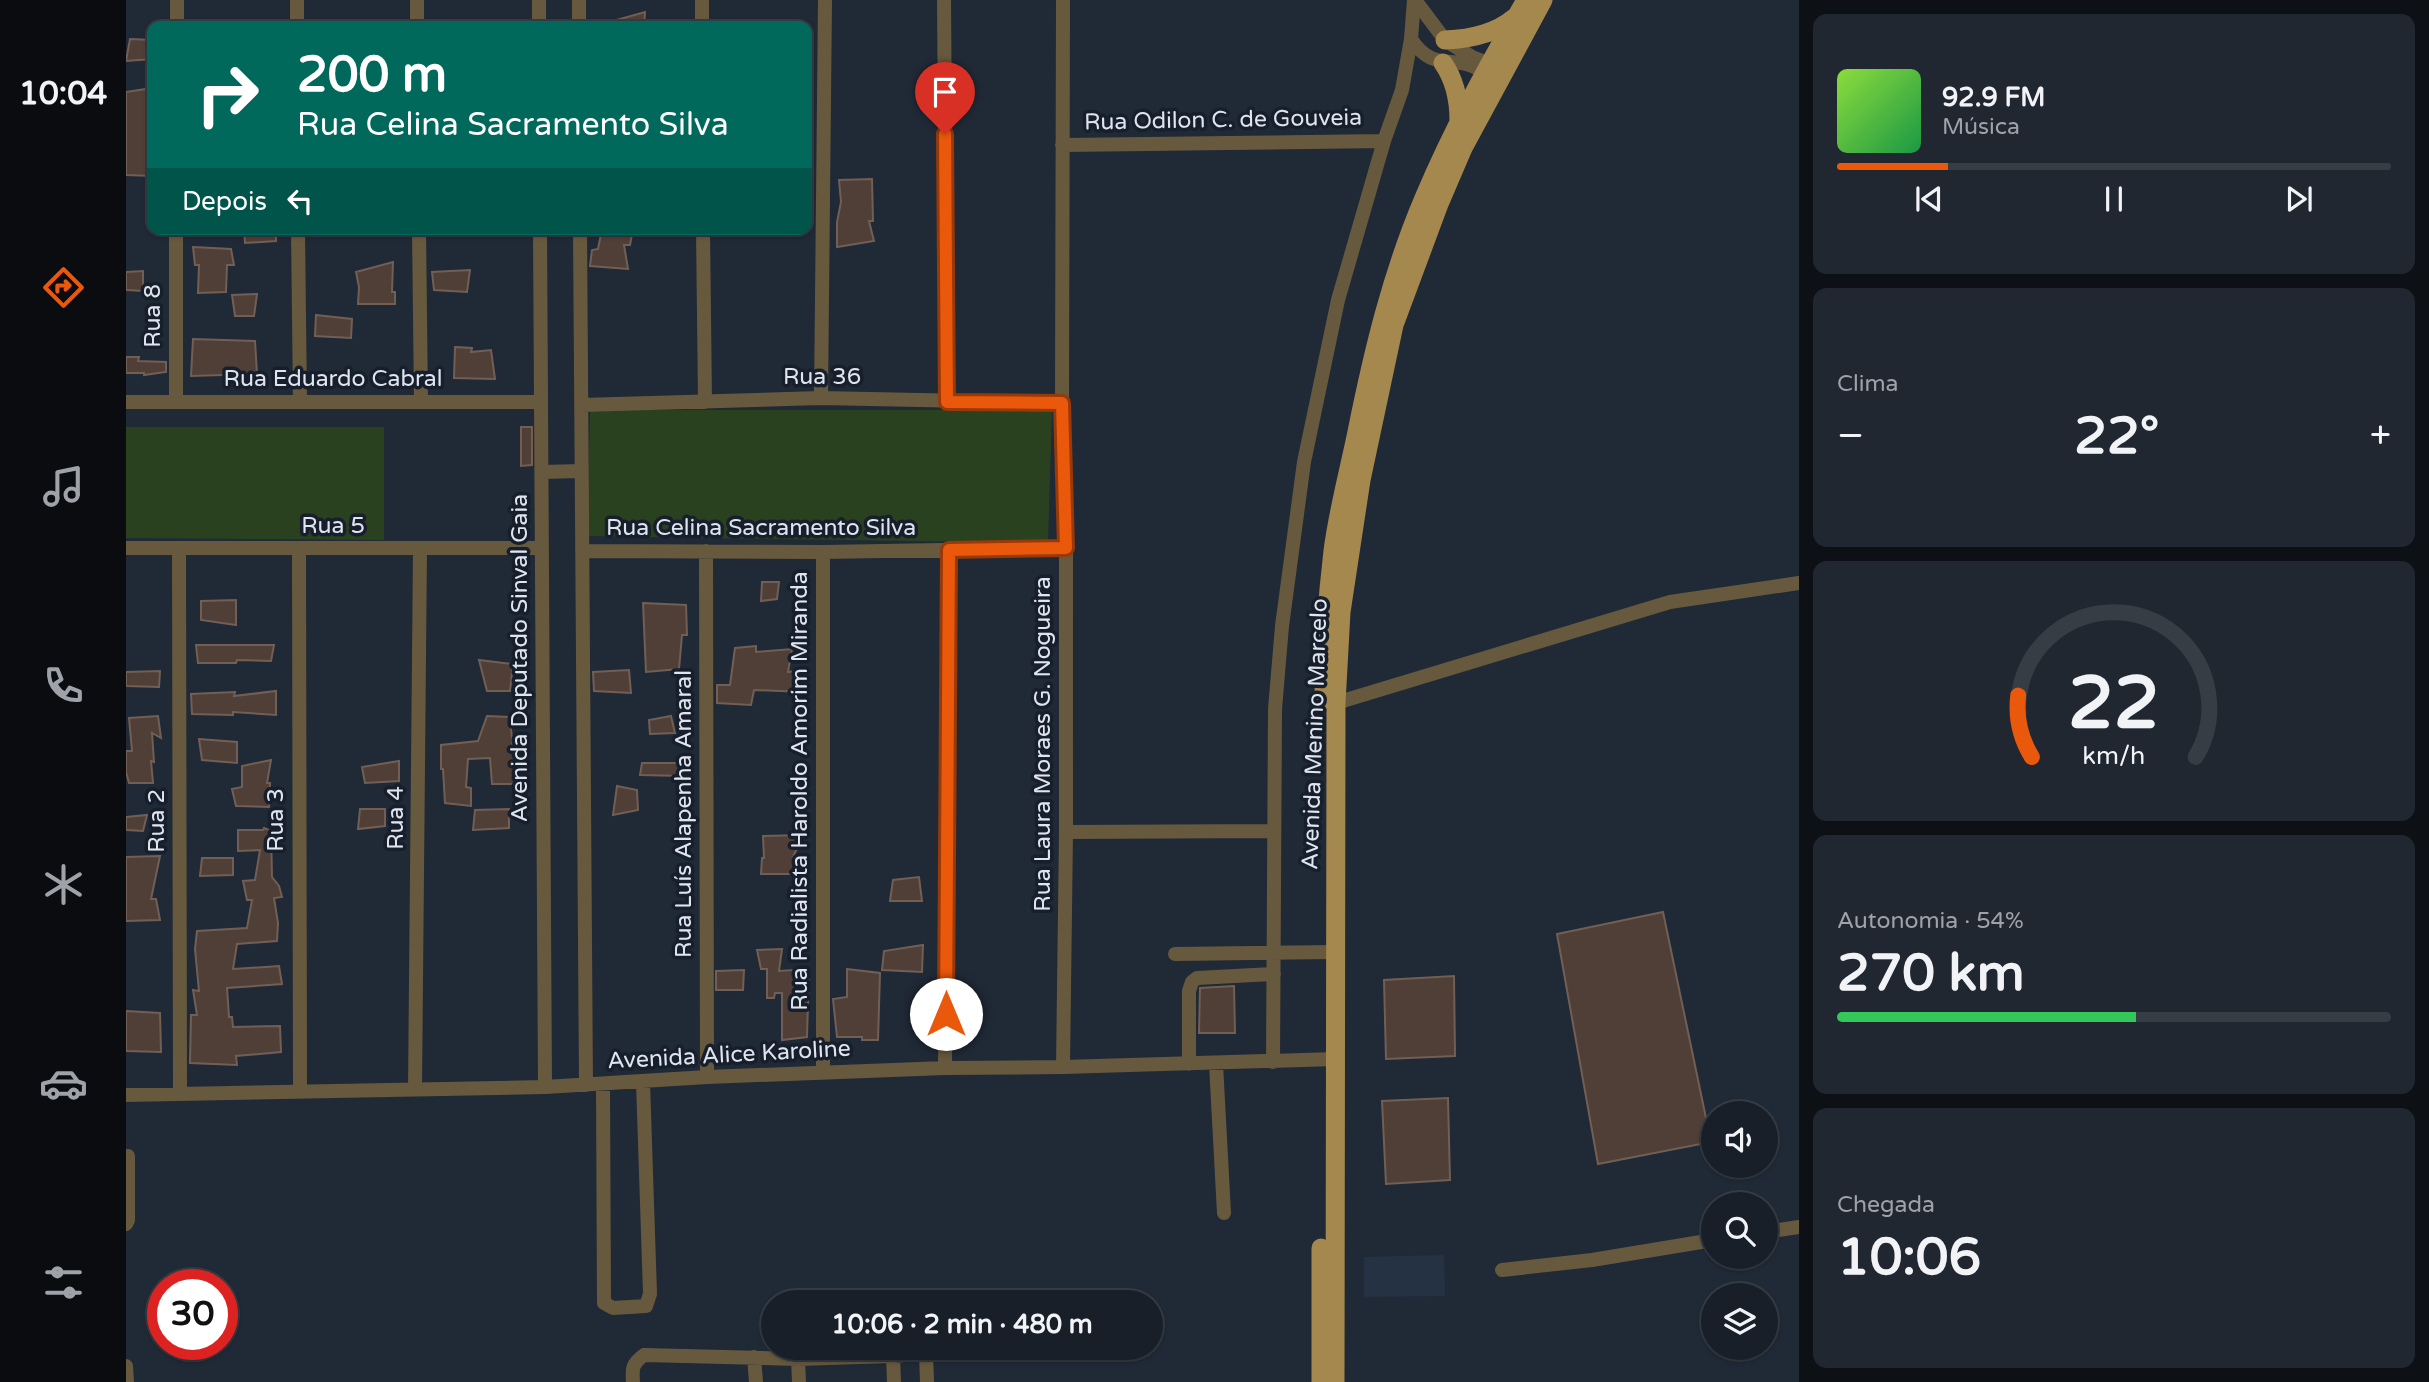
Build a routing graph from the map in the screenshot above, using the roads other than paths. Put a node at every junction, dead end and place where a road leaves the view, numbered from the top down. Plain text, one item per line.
1 (177, 0) edge
2 (297, 0) edge
3 (417, 0) edge
4 (539, 0) edge
5 (579, 0) edge
6 (702, 0) edge
7 (825, 0) edge
8 (944, 0) edge
9 (1063, 0) edge
10 (1415, 0) edge
11 (1543, 0) edge
12 (1522, 8) edge
13 (177, 21) edge
14 (297, 21) edge
15 (417, 21) edge
16 (539, 21) edge
17 (579, 21) edge
18 (702, 21) edge
19 (1411, 39) junction
20 (1445, 40) junction
21 (1443, 62) junction
22 (1494, 72) junction
23 (1459, 121) junction
24 (1384, 141) junction
25 (1062, 145) junction
26 (176, 235) edge
27 (298, 235) edge
28 (419, 235) edge
29 (540, 235) edge
30 (580, 235) edge
31 (703, 235) edge
32 (821, 398) junction
33 (126, 402) edge
34 (176, 402) junction
35 (300, 402) junction
36 (421, 402) junction
37 (541, 402) junction
38 (705, 402) junction
39 (947, 402) junction
40 (1062, 403) junction
41 (581, 405) junction
42 (582, 471) junction
43 (542, 472) junction
44 (126, 548) edge
45 (420, 548) junction
46 (541, 548) junction
47 (1066, 548) junction
48 (179, 549) junction
49 (299, 549) junction
50 (949, 550) junction
51 (582, 551) junction
52 (706, 551) junction
53 (823, 552) junction
54 (1799, 583) edge
55 (1336, 703) junction
56 (1273, 831) junction
57 (1066, 832) junction
58 (1328, 952) junction
59 (1175, 954) dead end
60 (1272, 954) junction
61 (1274, 974) junction
62 (1329, 1060) junction
63 (1273, 1062) junction
64 (1189, 1064) junction
65 (1216, 1064) junction
66 (945, 1068) junction
67 (1063, 1068) junction
68 (823, 1073) junction
69 (707, 1077) junction
70 (643, 1082) junction
71 (603, 1084) junction
72 (586, 1085) junction
73 (545, 1087) junction
74 (415, 1089) junction
75 (300, 1092) junction
76 (180, 1094) junction
77 (126, 1095) edge
78 (128, 1156) dead end
79 (1224, 1213) dead end
80 (126, 1223) edge
81 (1799, 1227) edge
82 (1778, 1230) edge
83 (1701, 1242) edge
84 (1502, 1270) dead end
85 (754, 1357) junction
86 (761, 1357) edge
87 (798, 1360) edge
88 (893, 1360) edge
89 (927, 1360) edge
90 (126, 1366) edge
91 (632, 1375) edge
92 (127, 1382) edge
93 (756, 1382) edge
94 (799, 1382) edge
95 (894, 1382) edge
96 (928, 1382) edge
97 (1321, 1382) edge
98 (1335, 1382) edge

1 - 13 street
2 - 14 street
3 - 15 street
4 - 16 street
5 - 17 street
6 - 18 street
7 - 32 street
8 - 39 street
9 - 25 street, Rua Laura Moraes G. Nogueira
10 - 19 street
10 - 20 street
11 - 22 main road, Avenida Menino Marcelo
12 - 20 main road
12 - 22 main road, Avenida Menino Marcelo
19 - 21 street
19 - 24 street
20 - 22 street
21 - 22 street
21 - 23 main road
22 - 23 main road, Avenida Menino Marcelo
22 - 55 main road, Avenida Menino Marcelo
23 - 58 main road, Avenida Menino Marcelo
24 - 25 street, Rua Odilon C. de Gouveia
24 - 56 street
25 - 40 street, Rua Laura Moraes G. Nogueira
26 - 34 street, Rua 8
27 - 35 street
28 - 36 street
29 - 37 street, Avenida Deputado Sinval Gaia
30 - 41 street
31 - 38 street
32 - 38 street, Rua 36
32 - 39 street, Rua 36
33 - 34 street, Rua Eduardo Cabral
34 - 35 street, Rua Eduardo Cabral
35 - 36 street, Rua Eduardo Cabral
36 - 37 street, Rua Eduardo Cabral
37 - 43 street, Avenida Deputado Sinval Gaia
38 - 41 street, Rua 36
39 - 40 street, Rua 36
40 - 47 street, Rua Laura Moraes G. Nogueira
41 - 42 street
42 - 43 street
42 - 51 street
43 - 46 street, Avenida Deputado Sinval Gaia
44 - 48 street, Rua 5
45 - 46 street, Rua 5
45 - 49 street, Rua 5
45 - 74 street, Rua 4
46 - 73 street, Avenida Deputado Sinval Gaia
47 - 50 street, Rua Celina Sacramento Silva
47 - 57 street, Rua Laura Moraes G. Nogueira
48 - 49 street, Rua 5
48 - 76 street, Rua 2
49 - 75 street, Rua 3
50 - 53 street, Rua Celina Sacramento Silva
50 - 66 street
51 - 52 street, Rua Celina Sacramento Silva
51 - 72 street
52 - 53 street, Rua Celina Sacramento Silva
52 - 69 street, Rua Luís Alapenha Amaral
53 - 68 street, Rua Radialista Haroldo Amorim Miranda
54 - 55 street
55 - 58 main road, Avenida Menino Marcelo
56 - 57 street
56 - 60 street
57 - 67 street, Rua Laura Moraes G. Nogueira
58 - 60 street
58 - 62 main road, Avenida Menino Marcelo
59 - 60 street
60 - 61 street
61 - 63 street
61 - 64 street
62 - 63 street, Avenida Alice Karoline
62 - 97 main road, Avenida Menino Marcelo
62 - 98 main road, Avenida Menino Marcelo
63 - 65 street, Avenida Alice Karoline
64 - 65 street, Avenida Alice Karoline
64 - 67 street, Avenida Alice Karoline
65 - 79 street
66 - 67 street, Avenida Alice Karoline
66 - 68 street, Avenida Alice Karoline
68 - 69 street, Avenida Alice Karoline
69 - 70 street, Avenida Alice Karoline
70 - 71 street, Avenida Alice Karoline
70 - 71 street
71 - 72 street, Avenida Alice Karoline
72 - 73 street, Avenida Alice Karoline
73 - 74 street, Avenida Alice Karoline
74 - 75 street, Avenida Alice Karoline
75 - 76 street, Avenida Alice Karoline
76 - 77 street, Avenida Alice Karoline
78 - 80 street
81 - 82 street
83 - 84 street
85 - 86 street
85 - 91 street
85 - 93 street
87 - 94 street
88 - 95 street
89 - 96 street
90 - 92 street

